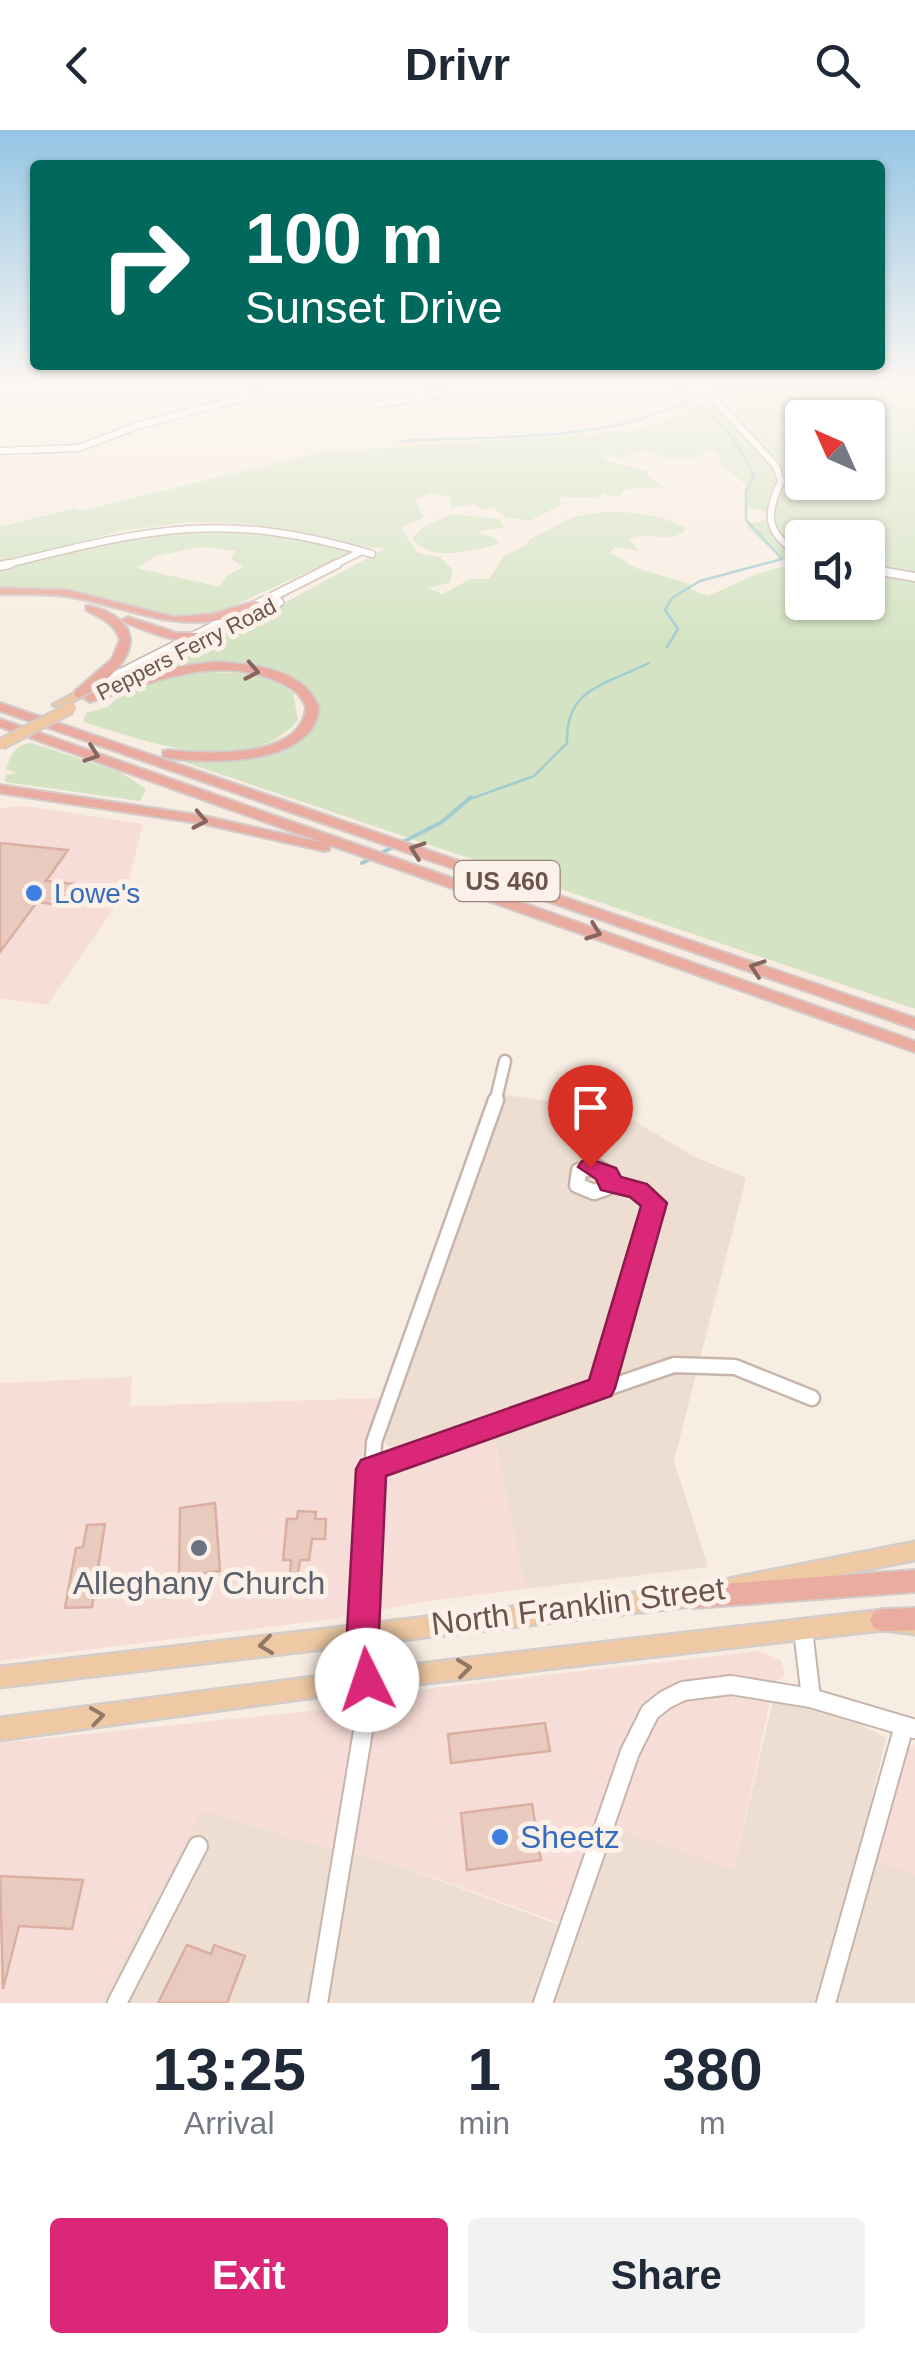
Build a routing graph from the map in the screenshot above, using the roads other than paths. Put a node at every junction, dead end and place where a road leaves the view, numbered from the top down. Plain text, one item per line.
1 (778, 472) edge
2 (785, 543) edge
3 (367, 553) junction
4 (0, 566) edge
5 (885, 573) edge
6 (915, 577) edge
7 (0, 591) edge
8 (0, 599) edge
9 (256, 604) junction
10 (90, 608) junction
11 (211, 636) junction
12 (189, 638) junction
13 (84, 696) junction
14 (65, 706) junction
15 (0, 708) edge
16 (0, 723) edge
17 (0, 734) edge
18 (98, 738) junction
19 (0, 744) edge
20 (0, 789) edge
21 (436, 876) junction
22 (915, 1020) edge
23 (914, 1055) edge
24 (505, 1061) dead end
25 (610, 1184) dead end
26 (601, 1388) junction
27 (812, 1398) dead end
28 (371, 1469) junction
29 (915, 1551) edge
30 (915, 1581) edge
31 (694, 1597) junction
32 (884, 1620) joint
33 (915, 1622) edge
34 (804, 1630) junction
35 (363, 1632) junction
36 (0, 1677) edge
37 (367, 1680) junction
38 (812, 1698) junction
39 (910, 1727) edge
40 (0, 1729) edge
41 (198, 1846) dead end
42 (116, 2003) edge
43 (318, 2003) edge
44 (543, 2003) edge
45 (826, 2003) edge

1 - 2 street
3 - 4 street
3 - 9 street, Peppers Ferry Road
3 - 11 street, Peppers Ferry Road
5 - 6 street
7 - 9 highway
8 - 10 highway
9 - 12 street, Peppers Ferry Road
10 - 12 highway
10 - 13 highway
11 - 12 highway
11 - 13 street, Peppers Ferry Road
12 - 13 street, Peppers Ferry Road
13 - 14 main road, Peppers Ferry Road
13 -> 18 highway
14 - 17 main road, Peppers Ferry Road
14 - 19 main road, Peppers Ferry Road, bridge
15 - 18 highway, US 460
16 -> 21 highway, US 460
22 -> 18 highway, US 460
20 -> 21 highway
21 -> 23 highway, US 460
24 - 28 street
25 - 26 street
26 - 27 street
26 - 28 street
28 - 35 street
29 - 31 main road, North Franklin Street
30 - 31 highway
31 - 35 main road, North Franklin Street
32 - 33 highway
32 - 34 main road, North Franklin Street
37 -> 34 main road, North Franklin Street
34 - 38 street
35 -> 36 main road, North Franklin Street
35 - 37 street
40 -> 37 main road, North Franklin Street
37 - 43 street
38 - 39 street
38 - 44 street
39 - 45 street
41 - 42 street

